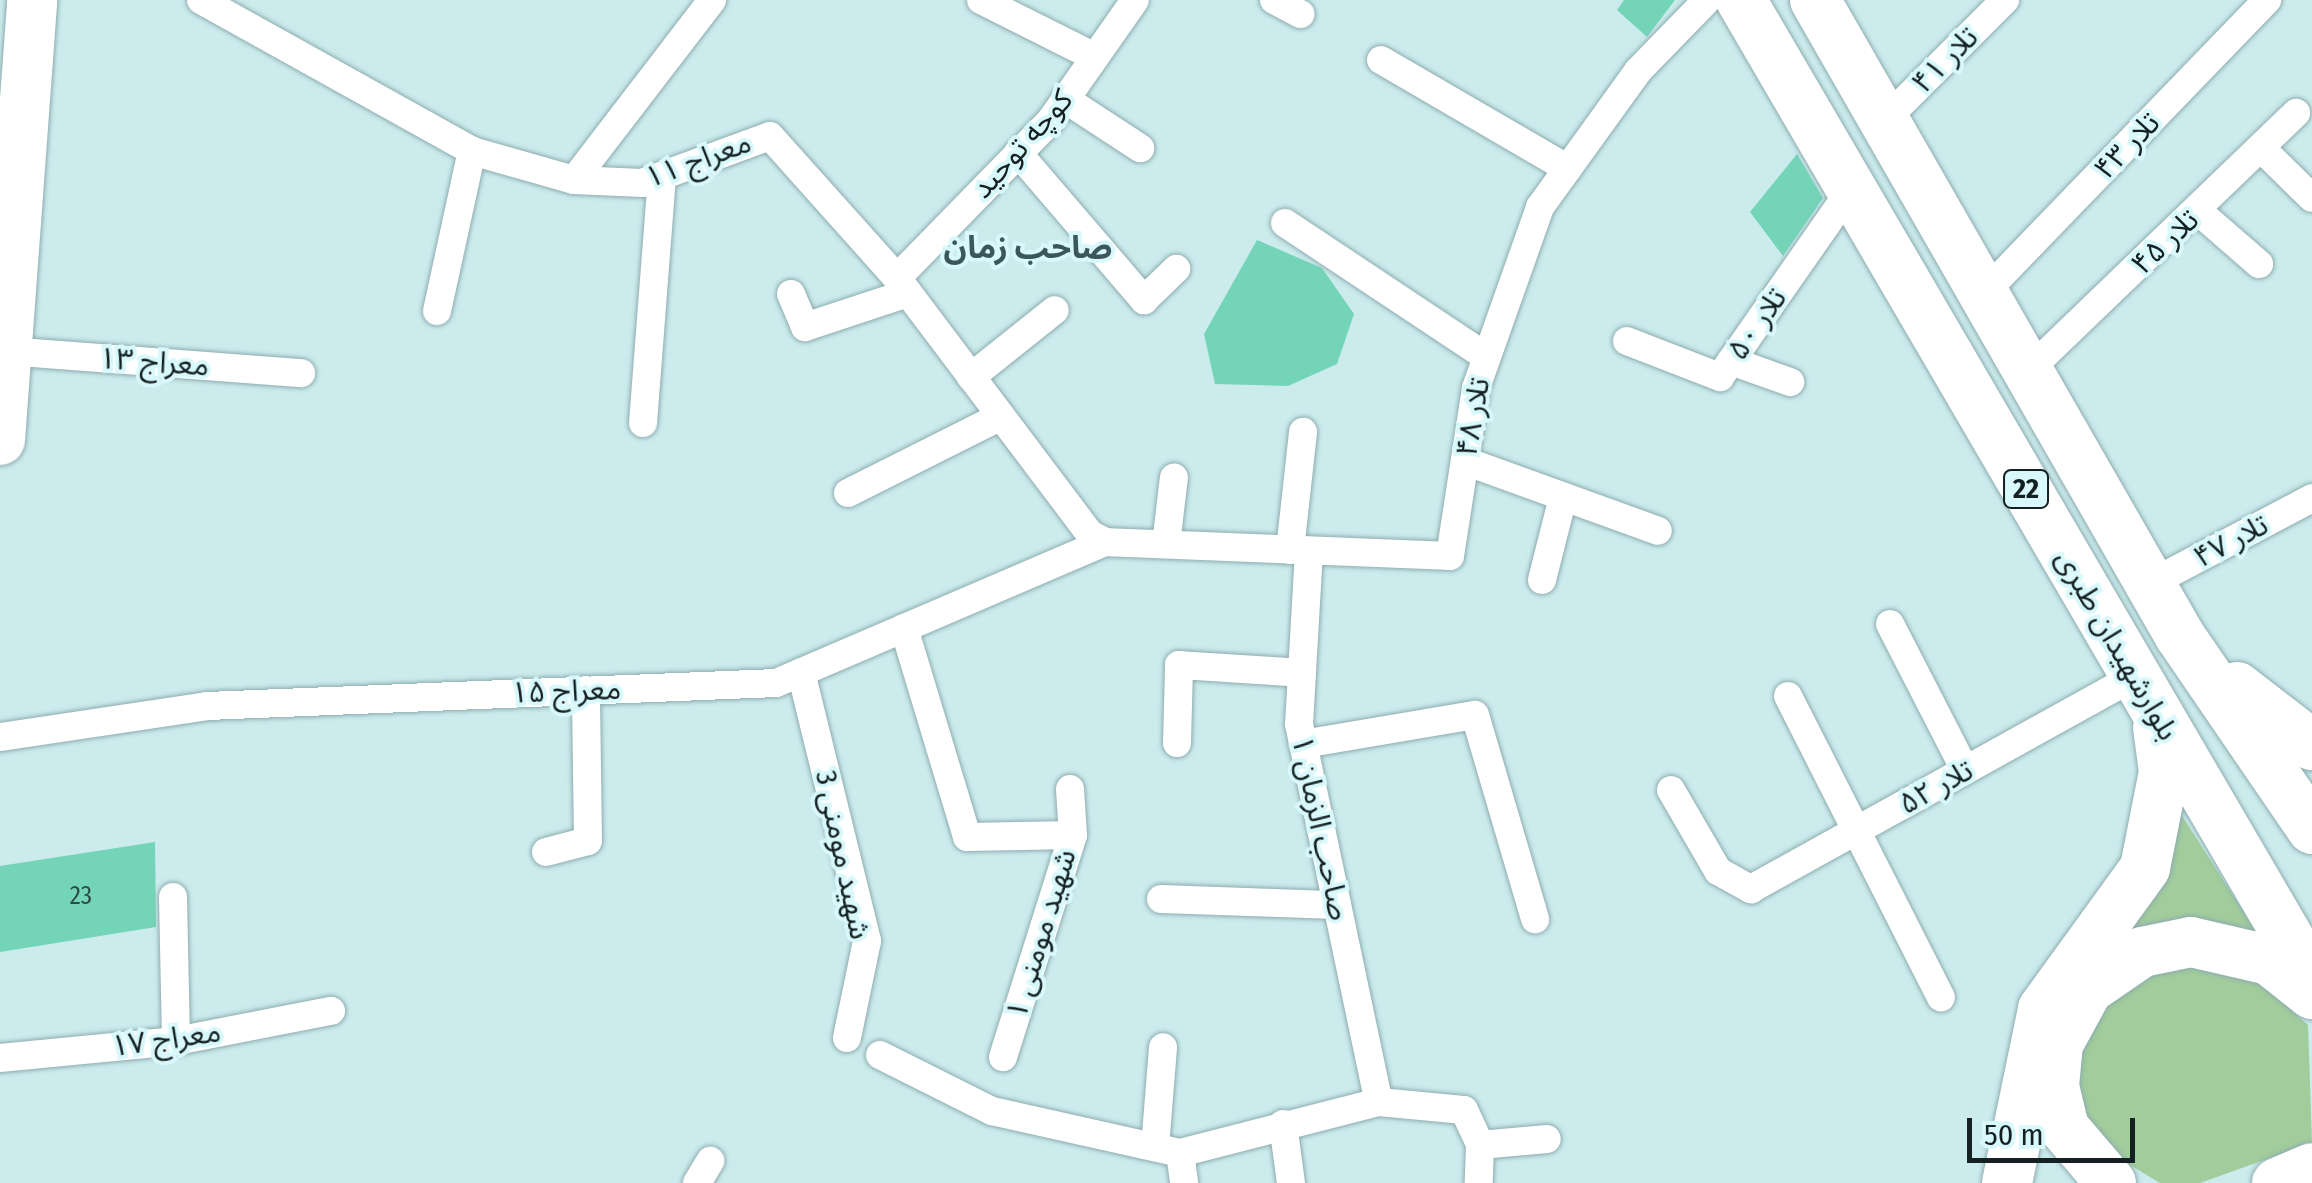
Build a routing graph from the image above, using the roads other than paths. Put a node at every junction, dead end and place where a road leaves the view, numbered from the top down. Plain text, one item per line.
1 (32, 0) edge
2 (201, 0) edge
3 (712, 0) edge
4 (980, 0) edge
5 (1134, 0) edge
6 (1274, 0) edge
7 (1707, 0) edge
8 (1741, 0) edge
9 (1815, 0) edge
10 (2004, 0) edge
11 (2268, 0) edge
12 (1300, 14) dead end
13 (1094, 57) junction
14 (1380, 60) dead end
15 (1065, 99) junction
16 (2296, 112) dead end
17 (1885, 120) junction
18 (1140, 148) dead end
19 (2261, 148) junction
20 (472, 150) junction
21 (1018, 153) junction
22 (1568, 169) junction
23 (662, 176) junction
24 (574, 180) junction
25 (1851, 189) junction
26 (2312, 198) edge
27 (2198, 211) junction
28 (1285, 223) dead end
29 (2259, 264) dead end
30 (1176, 269) dead end
31 (903, 286) junction
32 (1986, 292) junction
33 (791, 294) dead end
34 (1054, 310) dead end
35 (436, 311) dead end
36 (1626, 340) dead end
37 (7, 351) junction
38 (1485, 356) junction
39 (1731, 361) junction
40 (2031, 368) junction
41 (301, 373) dead end
42 (972, 377) junction
43 (1790, 382) dead end
44 (1001, 416) junction
45 (642, 423) dead end
46 (1303, 432) dead end
47 (0, 440) edge
48 (1465, 461) junction
49 (1174, 477) dead end
50 (848, 493) dead end
51 (1563, 496) junction
52 (2312, 498) edge
53 (1658, 532) dead end
54 (1105, 542) junction
55 (1166, 544) junction
56 (1300, 550) junction
57 (1542, 580) dead end
58 (2151, 583) junction
59 (1890, 624) dead end
60 (904, 628) junction
61 (2180, 636) junction
62 (801, 672) junction
63 (1302, 674) junction
64 (586, 690) junction
65 (2146, 694) junction
66 (1788, 696) dead end
67 (0, 737) edge
68 (1176, 743) dead end
69 (1303, 744) junction
70 (2312, 745) edge
71 (1966, 770) junction
72 (1070, 790) dead end
73 (1671, 790) dead end
74 (2312, 829) edge
75 (1854, 832) junction
76 (1072, 835) junction
77 (546, 852) dead end
78 (173, 897) dead end
79 (1162, 899) dead end
80 (1337, 905) junction
81 (1535, 919) dead end
82 (2312, 978) edge
83 (2312, 994) edge
84 (1942, 997) dead end
85 (332, 1011) dead end
86 (847, 1038) dead end
87 (176, 1041) junction
88 (1162, 1047) dead end
89 (880, 1054) dead end
90 (1003, 1057) dead end
91 (0, 1058) edge
92 (1378, 1102) junction
93 (1283, 1124) junction
94 (1547, 1139) dead end
95 (1480, 1145) junction
96 (1168, 1150) junction
97 (2312, 1168) edge
98 (1184, 1183) edge
99 (1291, 1183) edge
100 (1480, 1183) edge
101 (2007, 1183) edge
102 (2111, 1183) edge
103 (2278, 1183) edge

1 - 37 highway
2 - 20 street, معراج ۱۱
3 - 24 street
4 - 13 street
5 - 13 street, کوچه توحید
6 - 12 street
7 - 22 street, تلار ۴۸
8 - 25 highway, بلوارشهیدان طبری / 22
9 - 17 highway, بلوارشهیدان طبری / 22
10 - 17 street, تلار ۴۱
11 - 32 street, تلار ۴۳
13 - 15 street, کوچه توحید
14 - 22 street
15 - 18 street
15 - 21 street, کوچه توحید
16 - 19 street, تلار ۴۵
17 - 32 highway, بلوارشهیدان طبری / 22
19 - 26 street
19 - 27 street, تلار ۴۵
20 - 24 street, معراج ۱۱
20 - 35 street
21 - 30 street
21 - 31 street, کوچه توحید
22 - 38 street, تلار ۴۸
23 - 24 street, معراج ۱۱
23 - 31 street, معراج ۱۱
23 - 45 street
25 - 39 street, تلار ۵۰
25 - 65 highway, بلوارشهیدان طبری / 22
27 - 29 street
27 - 40 street, تلار ۴۵
28 - 38 street
31 - 33 street
31 - 42 street, معراج ۱۱
32 - 40 highway, بلوارشهیدان طبری / 22
34 - 42 street
36 - 39 street, تلار ۵۰
37 - 41 street, معراج ۱۳
37 - 47 highway
38 - 48 street, تلار ۴۸
39 - 43 street
40 - 58 highway, بلوارشهیدان طبری / 22
42 - 44 street, معراج ۱۱
44 - 50 street
44 - 54 street, معراج ۱۱
46 - 56 street, صاحب الزمان ۱
48 - 51 street
48 - 56 street, تلار ۴۸
49 - 55 street
51 - 53 street
51 - 57 street
52 - 58 street, تلار ۴۷
54 - 55 street, تلار ۴۸
54 - 60 street, معراج ۱۵
55 - 56 street, تلار ۴۸
56 - 63 street, صاحب الزمان ۱
58 - 61 highway, بلوارشهیدان طبری / 22
59 - 71 street
60 - 62 street, معراج ۱۵
60 - 76 street, شهید مومنی ۱
61 - 70 highway
61 - 74 highway, بلوارشهیدان طبری / 22
62 - 64 street, معراج ۱۵
62 - 86 street, شهید مومنی 3
63 - 68 street
63 - 69 street, صاحب الزمان ۱
64 - 67 street, معراج ۱۵
64 - 77 street
65 - 71 street, تلار ۵۲
65 - 82 highway, بلوارشهیدان طبری / 22
65 - 101 highway
66 - 75 street
69 - 80 street, صاحب الزمان ۱
69 - 81 street
71 - 75 street, تلار ۵۲
72 - 76 street
73 - 75 street, تلار ۵۲
75 - 84 street
76 - 90 street, شهید مومنی ۱
78 - 87 street
79 - 80 street
80 - 92 street, صاحب الزمان ۱
83 - 102 highway
85 - 87 street, معراج ۱۷
87 - 91 street, معراج ۱۷
88 - 96 street
89 - 96 street
92 - 93 street
92 - 95 street
93 - 96 street
93 - 99 street
94 - 95 street
95 - 100 street
96 - 98 street
97 - 103 highway

